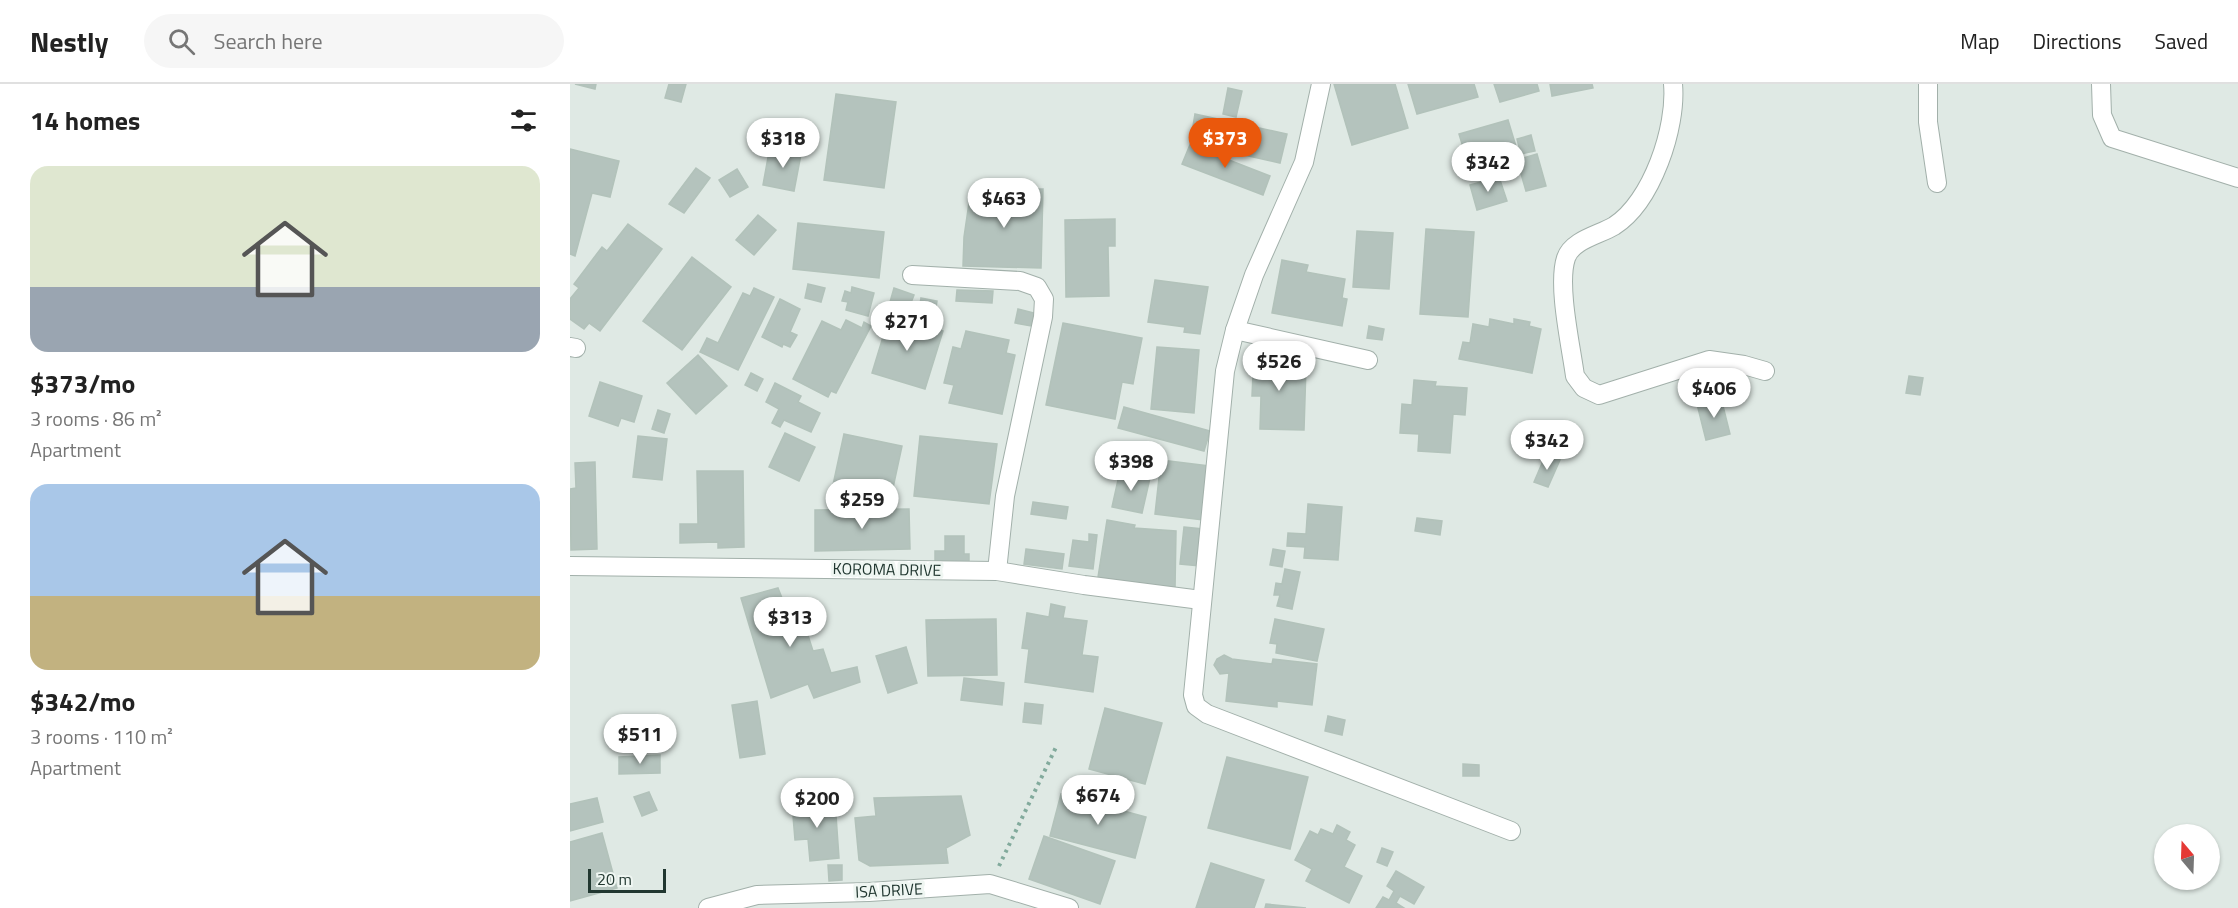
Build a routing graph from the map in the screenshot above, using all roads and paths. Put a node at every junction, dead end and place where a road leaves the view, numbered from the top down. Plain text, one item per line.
1 (1321, 84) edge
2 (1673, 84) edge
3 (1928, 84) edge
4 (2101, 84) edge
5 (2238, 178) edge
6 (1937, 183) dead end
7 (912, 275) dead end
8 (1235, 330) junction
9 (1368, 360) dead end
10 (1765, 371) dead end
11 (570, 566) edge
12 (997, 571) junction
13 (1201, 600) junction
14 (1057, 745) dead end
15 (1511, 831) dead end
16 (990, 884) junction
17 (708, 908) edge
18 (1069, 908) edge

1 - 8 street
2 - 10 street
3 - 6 street
4 - 5 street
7 - 12 street
8 - 9 street
8 - 13 street
11 - 12 street, KOROMA DRIVE
12 - 13 street, KOROMA DRIVE
13 - 15 street
14 - 16 path
16 - 17 street, ISA DRIVE
16 - 18 street, ISA DRIVE

